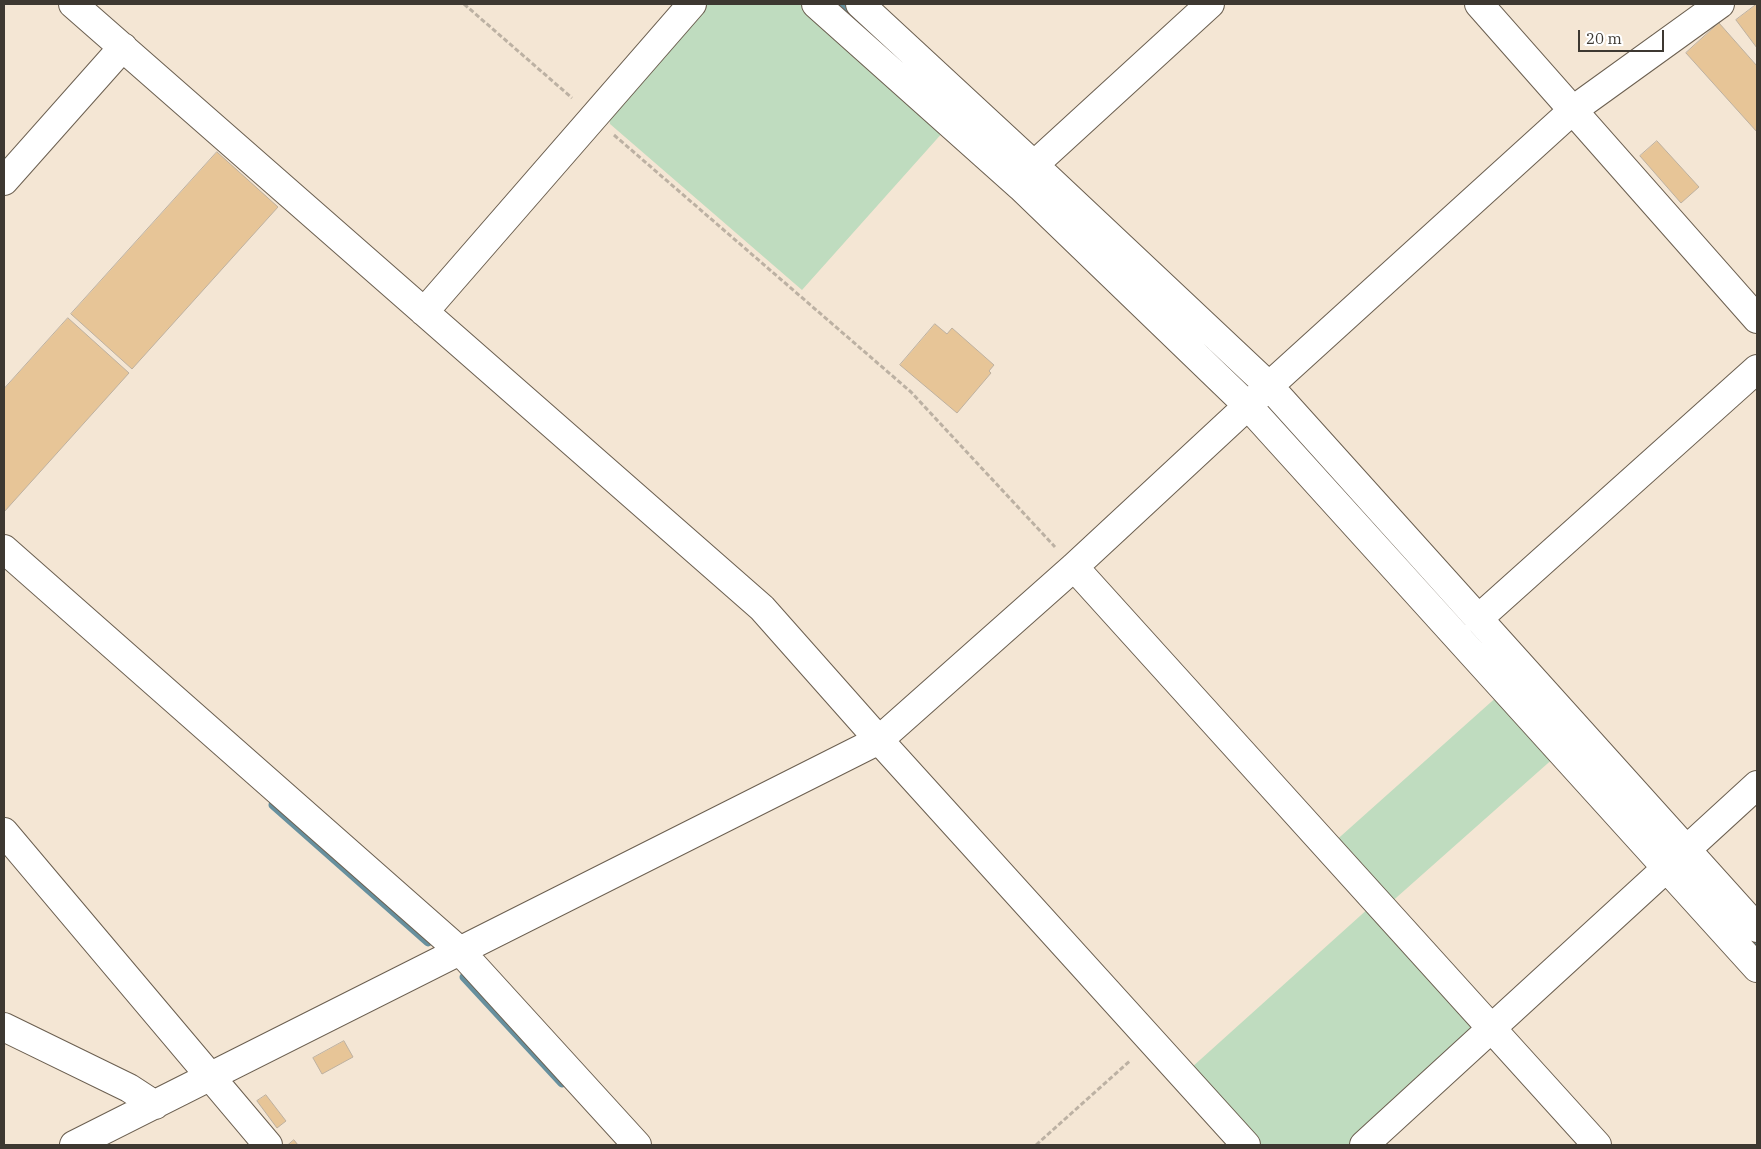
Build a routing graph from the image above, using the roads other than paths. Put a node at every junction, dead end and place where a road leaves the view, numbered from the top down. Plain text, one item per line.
1 (72, 4) edge
2 (692, 4) edge
3 (816, 4) edge
4 (860, 4) edge
5 (1210, 4) edge
6 (1479, 4) edge
7 (1720, 4) edge
8 (123, 47) junction
9 (1573, 110) junction
10 (1034, 165) junction
11 (4, 180) edge
12 (424, 312) junction
13 (1757, 319) edge
14 (1757, 369) edge
15 (1269, 386) junction
16 (1248, 406) junction
17 (4, 549) edge
18 (1074, 567) junction
19 (1478, 619) junction
20 (879, 740) junction
21 (1757, 786) edge
22 (4, 832) edge
23 (1687, 850) junction
24 (1666, 868) junction
25 (1757, 928) edge
26 (461, 952) junction
27 (1757, 968) edge
28 (4, 1027) edge
29 (1491, 1029) junction
30 (211, 1078) junction
31 (155, 1105) junction
32 (74, 1145) edge
33 (268, 1145) edge
34 (637, 1145) edge
35 (1246, 1145) edge
36 (1364, 1145) edge
37 (1597, 1145) edge

1 - 8 street
2 - 12 street
3 - 16 street
4 - 10 street
5 - 10 street
6 - 9 street
7 - 9 street
8 - 11 street
8 - 12 street
9 - 13 street
9 - 15 street
10 - 15 street
12 - 20 street
14 - 19 street
15 - 16 street
15 - 19 street
16 - 18 street
16 - 24 street
17 - 26 street
18 - 20 street
18 - 29 street
19 - 23 street
20 - 26 street
20 - 35 street
21 - 23 street
22 - 30 street
23 - 24 street
23 - 25 street
24 - 27 street
24 - 29 street
26 - 30 street
26 - 34 street
28 - 31 street
29 - 36 street
29 - 37 street
30 - 31 street
30 - 33 street
31 - 32 street

